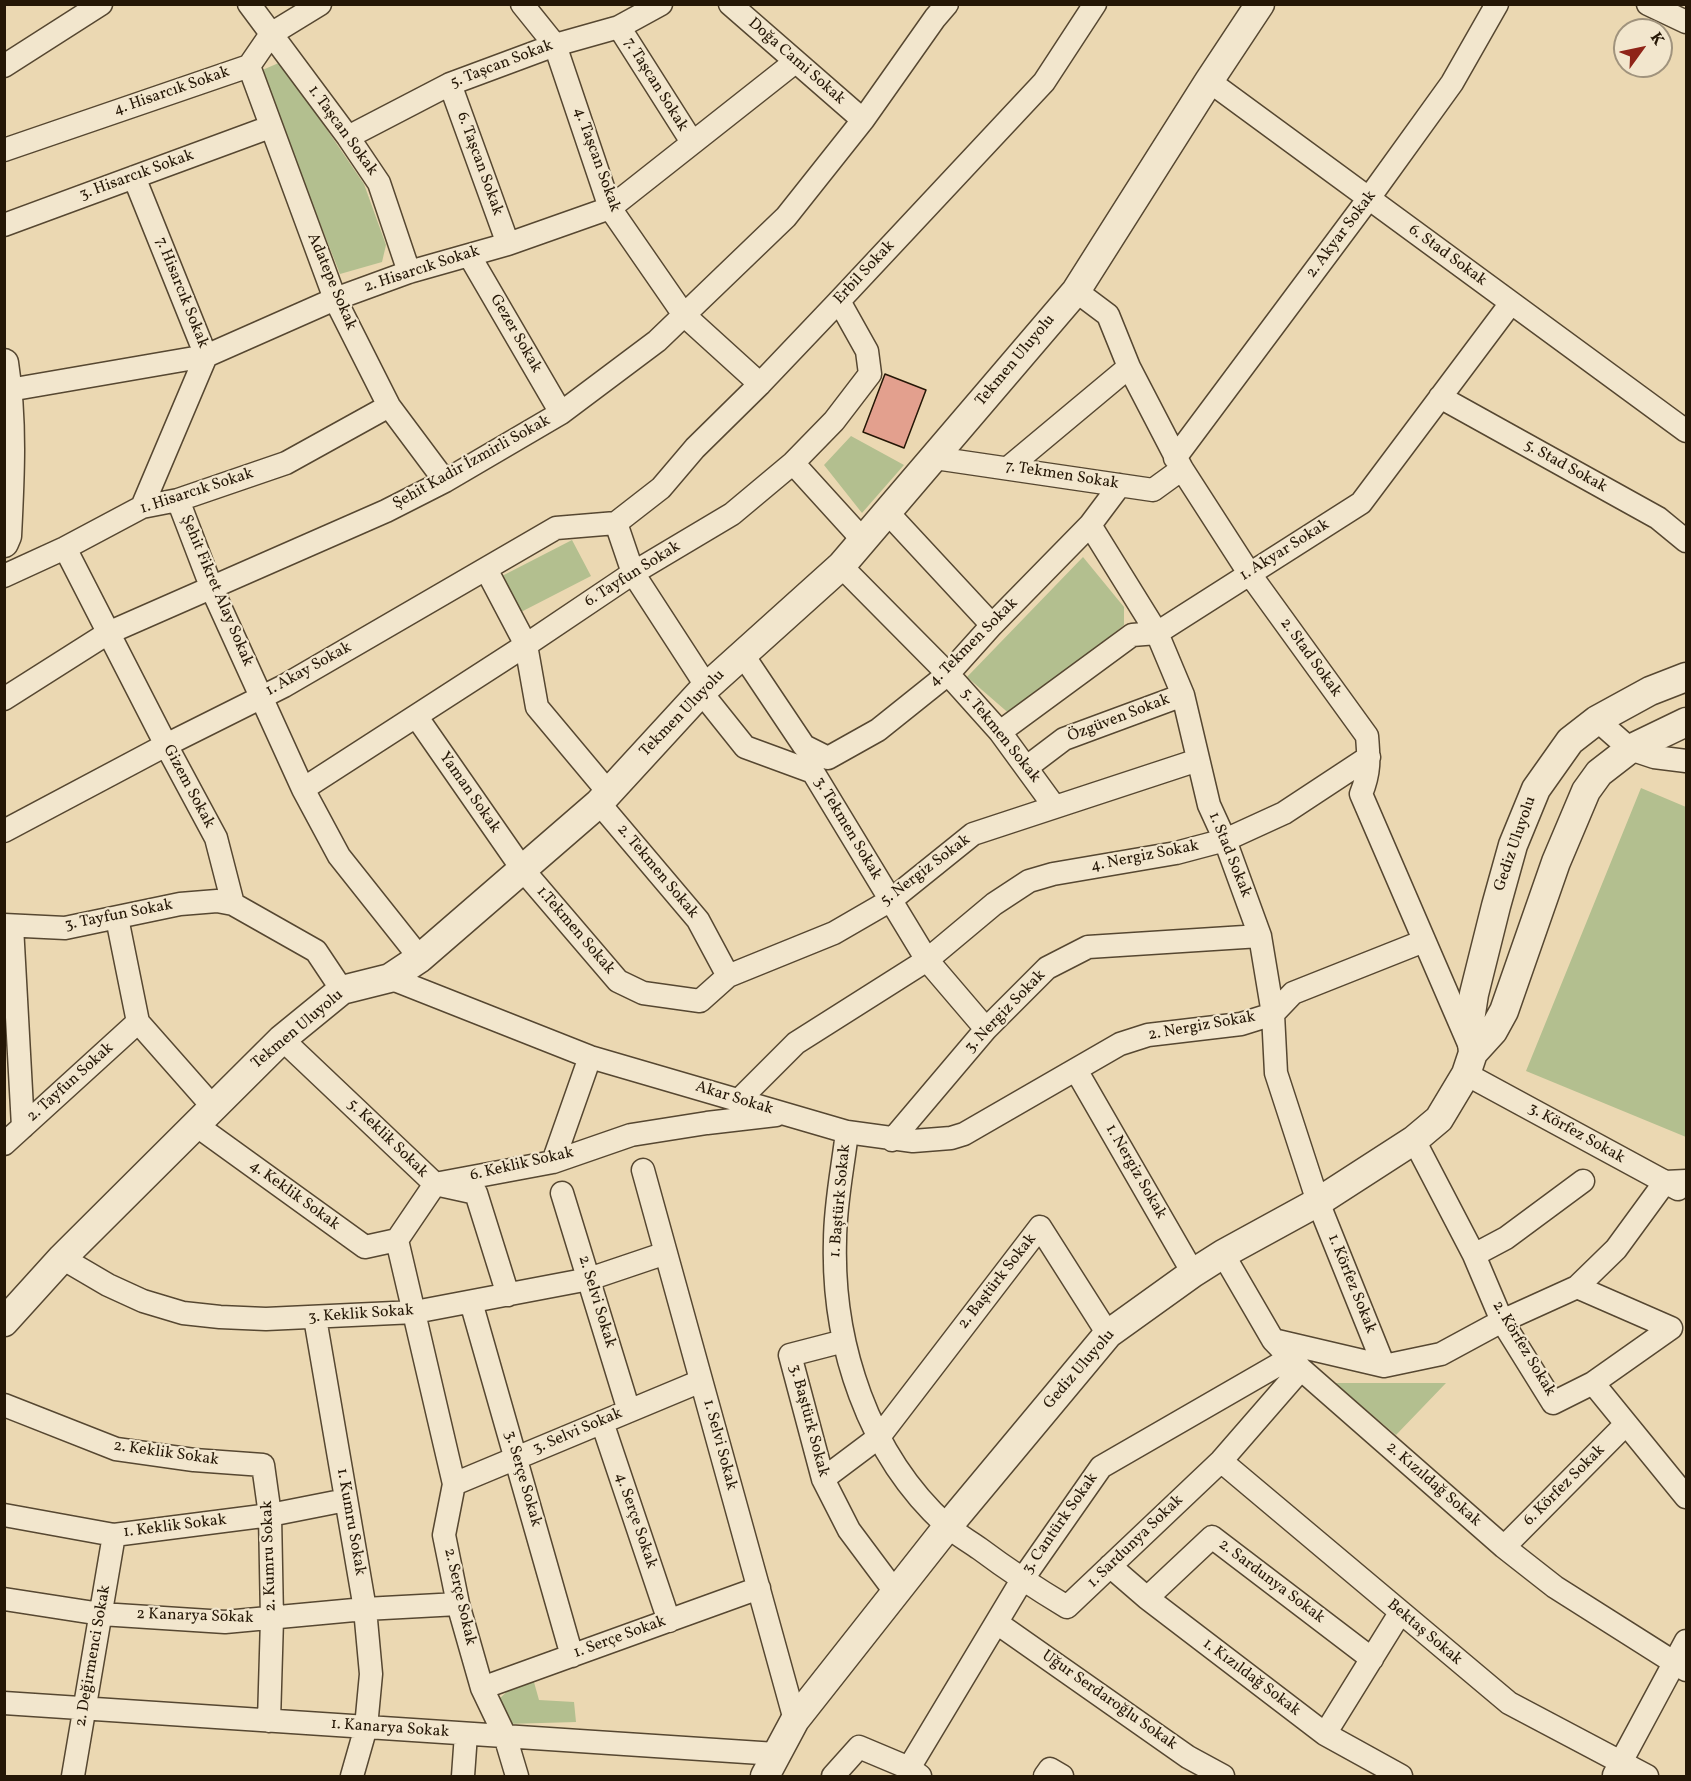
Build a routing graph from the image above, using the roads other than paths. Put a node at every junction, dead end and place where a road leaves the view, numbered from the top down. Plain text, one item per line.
1 (101, 4) edge
2 (249, 4) edge
3 (320, 4) edge
4 (522, 4) edge
5 (661, 4) edge
6 (730, 4) edge
7 (947, 4) edge
8 (1095, 4) edge
9 (1497, 4) edge
10 (1648, 4) edge
11 (1259, 5) edge
12 (1686, 22) edge
13 (619, 27) junction
14 (271, 34) junction
15 (555, 45) junction
16 (795, 62) junction
17 (4, 66) edge
18 (249, 66) junction
19 (1209, 81) junction
20 (450, 84) junction
21 (863, 120) junction
22 (270, 127) junction
23 (348, 137) junction
24 (692, 142) junction
25 (4, 150) edge
26 (134, 177) junction
27 (1369, 198) junction
28 (610, 208) junction
29 (4, 225) edge
30 (508, 244) junction
31 (469, 255) junction
32 (409, 272) junction
33 (1076, 291) junction
34 (335, 299) junction
35 (839, 301) junction
36 (1511, 303) junction
37 (684, 315) junction
38 (206, 356) junction
39 (4, 363) edge
40 (1129, 367) junction
41 (760, 384) junction
42 (9, 390) junction
43 (1440, 398) junction
44 (389, 406) junction
45 (561, 413) junction
46 (1686, 431) edge
47 (935, 458) junction
48 (793, 463) junction
49 (1179, 463) junction
50 (1008, 468) junction
51 (8, 472) edge
52 (445, 481) junction
53 (1120, 485) junction
54 (178, 500) junction
55 (142, 507) junction
56 (888, 513) junction
57 (616, 522) junction
58 (1090, 525) junction
59 (863, 540) junction
60 (1686, 541) edge
61 (4, 543) edge
62 (65, 548) junction
63 (841, 566) junction
64 (486, 569) junction
65 (633, 573) junction
66 (1249, 573) junction
67 (4, 576) edge
68 (212, 589) junction
69 (992, 625) junction
70 (108, 633) junction
71 (1157, 633) junction
72 (526, 645) junction
73 (743, 655) junction
74 (948, 674) junction
75 (1686, 677) edge
76 (704, 690) junction
77 (1183, 695) junction
78 (261, 697) junction
79 (4, 699) edge
80 (416, 716) junction
81 (1597, 720) junction
82 (1686, 722) edge
83 (1000, 732) junction
84 (166, 745) junction
85 (1630, 749) junction
86 (1369, 757) junction
87 (1198, 760) junction
88 (1686, 761) edge
89 (1027, 767) junction
90 (303, 789) junction
91 (604, 798) junction
92 (1054, 806) junction
93 (4, 831) edge
94 (1225, 840) junction
95 (523, 870) junction
96 (891, 900) junction
97 (233, 904) junction
98 (117, 918) junction
99 (8, 925) edge
100 (1260, 936) junction
101 (1424, 941) junction
102 (420, 958) junction
103 (927, 960) junction
104 (728, 976) junction
105 (390, 978) junction
106 (342, 990) junction
107 (1273, 1014) junction
108 (138, 1022) junction
109 (986, 1029) junction
110 (282, 1039) junction
111 (590, 1057) junction
112 (1469, 1064) junction
113 (1076, 1070) junction
114 (739, 1100) junction
115 (783, 1114) junction
116 (204, 1116) junction
117 (23, 1127) junction
118 (847, 1132) junction
119 (892, 1140) junction
120 (1414, 1140) junction
121 (4, 1144) edge
122 (553, 1162) junction
123 (643, 1170) dead end
124 (1584, 1181) dead end
125 (1676, 1182) edge
126 (435, 1184) junction
127 (562, 1193) dead end
128 (1686, 1194) edge
129 (1318, 1202) junction
130 (397, 1240) junction
131 (666, 1253) junction
132 (1223, 1254) junction
133 (1474, 1255) junction
134 (62, 1258) junction
135 (1193, 1274) junction
136 (589, 1280) junction
137 (1577, 1287) junction
138 (508, 1295) junction
139 (471, 1302) junction
140 (415, 1312) junction
141 (315, 1318) junction
142 (1503, 1321) junction
143 (4, 1322) edge
144 (1108, 1334) junction
145 (1273, 1340) junction
146 (844, 1341) junction
147 (1296, 1364) junction
148 (1384, 1366) junction
149 (701, 1381) junction
150 (1593, 1383) junction
151 (4, 1405) edge
152 (629, 1411) junction
153 (602, 1422) junction
154 (1626, 1425) junction
155 (879, 1437) junction
156 (516, 1458) junction
157 (1221, 1461) junction
158 (263, 1465) joint
159 (823, 1479) junction
160 (454, 1484) junction
161 (1686, 1497) edge
162 (346, 1500) junction
163 (4, 1515) edge
164 (270, 1515) junction
165 (948, 1526) junction
166 (114, 1535) junction
167 (1504, 1547) junction
168 (1110, 1566) junction
169 (1022, 1580) junction
170 (759, 1588) junction
171 (896, 1593) junction
172 (1147, 1598) junction
173 (4, 1599) edge
174 (458, 1604) junction
175 (365, 1609) junction
176 (1400, 1613) junction
177 (101, 1614) junction
178 (273, 1618) junction
179 (669, 1621) junction
180 (997, 1623) junction
181 (1686, 1641) edge
182 (572, 1656) junction
183 (1372, 1659) junction
184 (1681, 1667) edge
185 (482, 1688) junction
186 (4, 1703) edge
187 (85, 1708) junction
188 (269, 1720) junction
189 (795, 1720) junction
190 (366, 1727) junction
191 (466, 1734) junction
192 (1325, 1734) junction
193 (505, 1736) junction
194 (771, 1765) edge
195 (1616, 1770) edge
196 (914, 1772) edge
197 (73, 1776) edge
198 (352, 1776) edge
199 (463, 1776) edge
200 (517, 1776) edge
201 (833, 1776) edge
202 (1045, 1776) edge
203 (1062, 1776) edge
204 (1223, 1776) edge
205 (1401, 1776) edge
206 (1647, 1776) edge

1 - 17 street
2 - 14 street, 1. Taşcan Sokak
3 - 14 street, 4. Hisarcık Sokak
4 - 15 street, 4. Taşcan Sokak
5 - 13 street, 5. Taşcan Sokak
6 - 16 street, Doğa Cami Sokak
7 - 21 street, Şehit Kadir İzmirli Sokak
8 - 35 street, Erbil Sokak
9 - 27 street, 2. Akyar Sokak
10 - 12 street
11 - 19 street, Tekmen Uluyolu
13 - 15 street, 5. Taşcan Sokak
13 - 24 street, 7. Taşcan Sokak
14 - 18 street, 4. Hisarcık Sokak
14 - 23 street, 1. Taşcan Sokak
15 - 20 street, 5. Taşcan Sokak
15 - 28 street, 4. Taşcan Sokak
16 - 21 street, Doğa Cami Sokak
16 - 24 street, 2. Hisarcık Sokak
18 - 22 street, Adatepe Sokak
18 - 25 street, 4. Hisarcık Sokak
19 - 27 street, 6. Stad Sokak
19 - 33 street, Tekmen Uluyolu
20 - 23 street, 5. Taşcan Sokak
20 - 30 street, 6. Taşcan Sokak
21 - 37 street, Şehit Kadir İzmirli Sokak
22 - 26 street, 3. Hisarcık Sokak
22 - 34 street, Adatepe Sokak
23 - 32 street, 1. Taşcan Sokak
24 - 28 street, 2. Hisarcık Sokak
26 - 29 street, 3. Hisarcık Sokak
26 - 38 street, 7. Hisarcık Sokak
27 - 36 street, 6. Stad Sokak
27 - 49 street, 2. Akyar Sokak
28 - 30 street, 2. Hisarcık Sokak
28 - 37 street, 4. Taşcan Sokak
30 - 31 street, 2. Hisarcık Sokak
31 - 32 street, 2. Hisarcık Sokak
31 - 45 street, Gezer Sokak
32 - 34 street, 2. Hisarcık Sokak
33 - 40 street, 2. Stad Sokak
33 - 47 street, Tekmen Uluyolu
34 - 38 street, 2. Hisarcık Sokak
34 - 44 street, Adatepe Sokak
35 - 41 street, Erbil Sokak
35 - 48 street, 6. Tayfun Sokak
36 - 43 street, 1. Akyar Sokak
36 - 46 street, 6. Stad Sokak
37 - 41 street, 4. Taşcan Sokak
37 - 45 street, Şehit Kadir İzmirli Sokak
38 - 42 street, 2. Hisarcık Sokak
38 - 55 street, 7. Hisarcık Sokak
39 - 42 street
40 - 49 street, 2. Stad Sokak
40 - 50 street
41 - 57 street, Erbil Sokak
42 - 51 street
43 - 60 street, 5. Stad Sokak
43 - 66 street, 1. Akyar Sokak
44 - 52 street, Adatepe Sokak
44 - 54 street, 1. Hisarcık Sokak
45 - 52 street, Şehit Kadir İzmirli Sokak
47 - 50 street, 7. Tekmen Sokak
47 - 56 street, Tekmen Uluyolu
48 - 59 street
48 - 65 street, 6. Tayfun Sokak
49 - 53 street, 7. Tekmen Sokak
49 - 66 street, 2. Stad Sokak
50 - 53 street, 7. Tekmen Sokak
51 - 61 street
52 - 68 street, Şehit Kadir İzmirli Sokak
53 - 58 street, 4. Tekmen Sokak
54 - 55 street, 1. Hisarcık Sokak
54 - 68 street, Şehit Fikret Alay Sokak
55 - 62 street, 1. Hisarcık Sokak
56 - 59 street, Tekmen Uluyolu
56 - 69 street
57 - 64 street, 1. Akay Sokak
57 - 65 street
58 - 69 street, 4. Tekmen Sokak
58 - 71 street, 1. Stad Sokak
59 - 63 street, Tekmen Uluyolu
62 - 67 street, 1. Hisarcık Sokak
62 - 70 street, Gizem Sokak
63 - 73 street, Tekmen Uluyolu
63 - 74 street, 5. Tekmen Sokak
64 - 72 street
64 - 78 street, 1. Akay Sokak
65 - 72 street, 6. Tayfun Sokak
65 - 76 street
66 - 71 street, 1. Akyar Sokak
66 - 86 street, 2. Stad Sokak
68 - 70 street, Şehit Kadir İzmirli Sokak
68 - 78 street, Şehit Fikret Alay Sokak
69 - 74 street, 4. Tekmen Sokak
70 - 79 street, Şehit Kadir İzmirli Sokak
70 - 84 street, Gizem Sokak
71 - 77 street, 1. Stad Sokak
71 - 83 street, 1. Akyar Sokak
72 - 80 street, 6. Tayfun Sokak
72 - 91 street
73 - 74 street, 4. Tekmen Sokak
73 - 76 street, Tekmen Uluyolu
74 - 83 street, 5. Tekmen Sokak
75 - 81 street, Gediz Uluyolu
76 - 91 street, Tekmen Uluyolu
76 - 96 street, 3. Tekmen Sokak
77 - 87 street, 1. Stad Sokak
77 - 89 street, Özgüven Sokak
78 - 84 street, 1. Akay Sokak
78 - 90 street, Şehit Fikret Alay Sokak
80 - 90 street, 6. Tayfun Sokak
80 - 95 street, Yaman Sokak
81 - 85 street
81 - 112 street, Gediz Uluyolu
82 - 85 street, Gediz Uluyolu
83 - 89 street, 5. Tekmen Sokak
84 - 93 street, 1. Akay Sokak
84 - 97 street, Gizem Sokak
85 - 88 street
85 - 112 street, Gediz Uluyolu
86 - 94 street, 4. Nergiz Sokak
86 - 101 street, 2. Stad Sokak
87 - 92 street, 5. Nergiz Sokak
87 - 94 street, 1. Stad Sokak
89 - 92 street, 5. Tekmen Sokak
90 - 102 street, Şehit Fikret Alay Sokak
91 - 95 street, Tekmen Uluyolu
91 - 104 street, 2. Tekmen Sokak
92 - 96 street, 5. Nergiz Sokak
94 - 100 street, 1. Stad Sokak
94 - 103 street, 4. Nergiz Sokak
95 - 102 street, Tekmen Uluyolu
95 - 104 street, 1.Tekmen Sokak
96 - 103 street, 3. Tekmen Sokak
96 - 104 street, 5. Nergiz Sokak
97 - 98 street, 3. Tayfun Sokak
97 - 106 street
98 - 99 street, 3. Tayfun Sokak
98 - 108 street
99 - 117 street
100 - 107 street, 1. Stad Sokak
100 - 109 street, 3. Nergiz Sokak
101 - 107 street, 2. Nergiz Sokak
101 - 112 street, 2. Stad Sokak
102 - 105 street, Tekmen Uluyolu
103 - 109 street, 3. Tekmen Sokak
103 - 114 street, 4. Nergiz Sokak
105 - 106 street, Tekmen Uluyolu
105 - 111 street, Akar Sokak
106 - 110 street, Tekmen Uluyolu
107 - 113 street, 2. Nergiz Sokak
107 - 129 street, 1. Stad Sokak
108 - 116 street, 4. Keklik Sokak
108 - 117 street, 2. Tayfun Sokak
109 - 119 street, 3. Nergiz Sokak
110 - 116 street, Tekmen Uluyolu
110 - 126 street, 5. Keklik Sokak
111 - 114 street, Akar Sokak
111 - 122 street
112 - 120 street, Gediz Uluyolu
112 - 125 street, 3. Körfez Sokak
113 - 119 street, Akar Sokak
113 - 135 street, 1. Nergiz Sokak
114 - 115 street, Akar Sokak
115 - 118 street, Akar Sokak
115 - 122 street, 6. Keklik Sokak
116 - 130 street, 4. Keklik Sokak
116 - 134 street, Tekmen Uluyolu
117 - 121 street, 2. Tayfun Sokak
118 - 119 street, Akar Sokak
118 - 146 street, 1. Baştürk Sokak
120 - 129 street, Gediz Uluyolu
120 - 133 street, 2. Körfez Sokak
122 - 126 street, 6. Keklik Sokak
123 - 131 street, 1. Selvi Sokak
124 - 133 street
125 - 128 street, 3. Körfez Sokak
125 - 137 street
126 - 130 street
126 - 138 street, 5. Keklik Sokak
127 - 136 street, 2. Selvi Sokak
129 - 132 street, Gediz Uluyolu
129 - 148 street, 1. Körfez Sokak
130 - 140 street
131 - 136 street, 3. Keklik Sokak
131 - 149 street, 1. Selvi Sokak
132 - 135 street, Gediz Uluyolu
132 - 145 street, 2. Kızıldağ Sokak
133 - 142 street, 2. Körfez Sokak
134 - 141 street, 3. Keklik Sokak
134 - 143 street, Tekmen Uluyolu
135 - 144 street, Gediz Uluyolu
136 - 138 street, 3. Keklik Sokak
136 - 152 street, 2. Selvi Sokak
137 - 142 street
137 - 150 street, 2. Körfez Sokak
138 - 139 street, 3. Keklik Sokak
139 - 140 street, 3. Keklik Sokak
139 - 156 street, 3. Serçe Sokak
140 - 141 street, 3. Keklik Sokak
140 - 160 street, 2. Serçe Sokak
141 - 162 street, 1. Kumru Sokak
142 - 148 street
142 - 150 street, 2. Körfez Sokak
144 - 155 street, 2. Baştürk Sokak
144 - 165 street, Gediz Uluyolu
145 - 147 street, 2. Kızıldağ Sokak
145 - 148 street
146 - 155 street, 1. Baştürk Sokak
146 - 159 street, 3. Baştürk Sokak
147 - 157 street, 1. Sardunya Sokak
147 - 167 street, 2. Kızıldağ Sokak
147 - 169 street, 3. Cantürk Sokak
149 - 152 street, 3. Selvi Sokak
149 - 170 street, 1. Selvi Sokak
150 - 154 street
151 - 158 street, 2. Keklik Sokak
152 - 153 street, 3. Selvi Sokak
153 - 156 street, 3. Selvi Sokak
153 - 179 street, 4. Serçe Sokak
154 - 161 street
154 - 167 street, 6. Körfez Sokak
155 - 159 street
155 - 165 street, 1. Baştürk Sokak
156 - 160 street, 3. Selvi Sokak
156 - 182 street, 3. Serçe Sokak
157 - 168 street, 1. Sardunya Sokak
157 - 176 street, Bektaş Sokak
158 - 164 street, 2. Kumru Sokak
159 - 171 street, 3. Baştürk Sokak
160 - 174 street, 2. Serçe Sokak
162 - 164 street, 1. Keklik Sokak
162 - 175 street, 1. Kumru Sokak
163 - 166 street, 1. Keklik Sokak
164 - 166 street, 1. Keklik Sokak
164 - 178 street, 2. Kumru Sokak
165 - 169 street, 1. Sardunya Sokak
165 - 171 street, Gediz Uluyolu
166 - 177 street, 2. Değirmenci Sokak
167 - 184 street, 2. Kızıldağ Sokak
168 - 169 street, 1. Sardunya Sokak
168 - 172 street, 1. Kızıldağ Sokak
169 - 180 street, 3. Cantürk Sokak
170 - 179 street, 1. Serçe Sokak
170 - 189 street, 1. Selvi Sokak
171 - 189 street, Gediz Uluyolu
172 - 183 street, 2. Sardunya Sokak
172 - 192 street, 1. Kızıldağ Sokak
173 - 177 street, 2 Kanarya Sokak
174 - 175 street, 2 Kanarya Sokak
174 - 185 street, 2. Serçe Sokak
175 - 178 street, 2 Kanarya Sokak
175 - 190 street, 1. Kumru Sokak
176 - 183 street
176 - 195 street, Bektaş Sokak
177 - 178 street, 2 Kanarya Sokak
177 - 187 street, 2. Değirmenci Sokak
178 - 188 street, 2. Kumru Sokak
179 - 182 street, 1. Serçe Sokak
180 - 196 street, 3. Cantürk Sokak
180 - 204 street, Uğur Serdaroğlu Sokak
181 - 184 street
182 - 185 street, 1. Serçe Sokak
183 - 192 street
184 - 195 street
185 - 193 street, 2. Serçe Sokak
186 - 187 street, 1. Kanarya Sokak
187 - 188 street, 1. Kanarya Sokak
187 - 197 street, 2. Değirmenci Sokak
188 - 190 street, 1. Kanarya Sokak
189 - 194 street, Gediz Uluyolu
190 - 191 street, 1. Kanarya Sokak
190 - 198 street, 1. Kumru Sokak
191 - 193 street, 1. Kanarya Sokak
191 - 199 street
192 - 205 street, 1. Kızıldağ Sokak
193 - 194 street, 1. Kanarya Sokak
193 - 200 street, 2. Serçe Sokak
195 - 206 street, Bektaş Sokak
196 - 201 street
202 - 203 street

